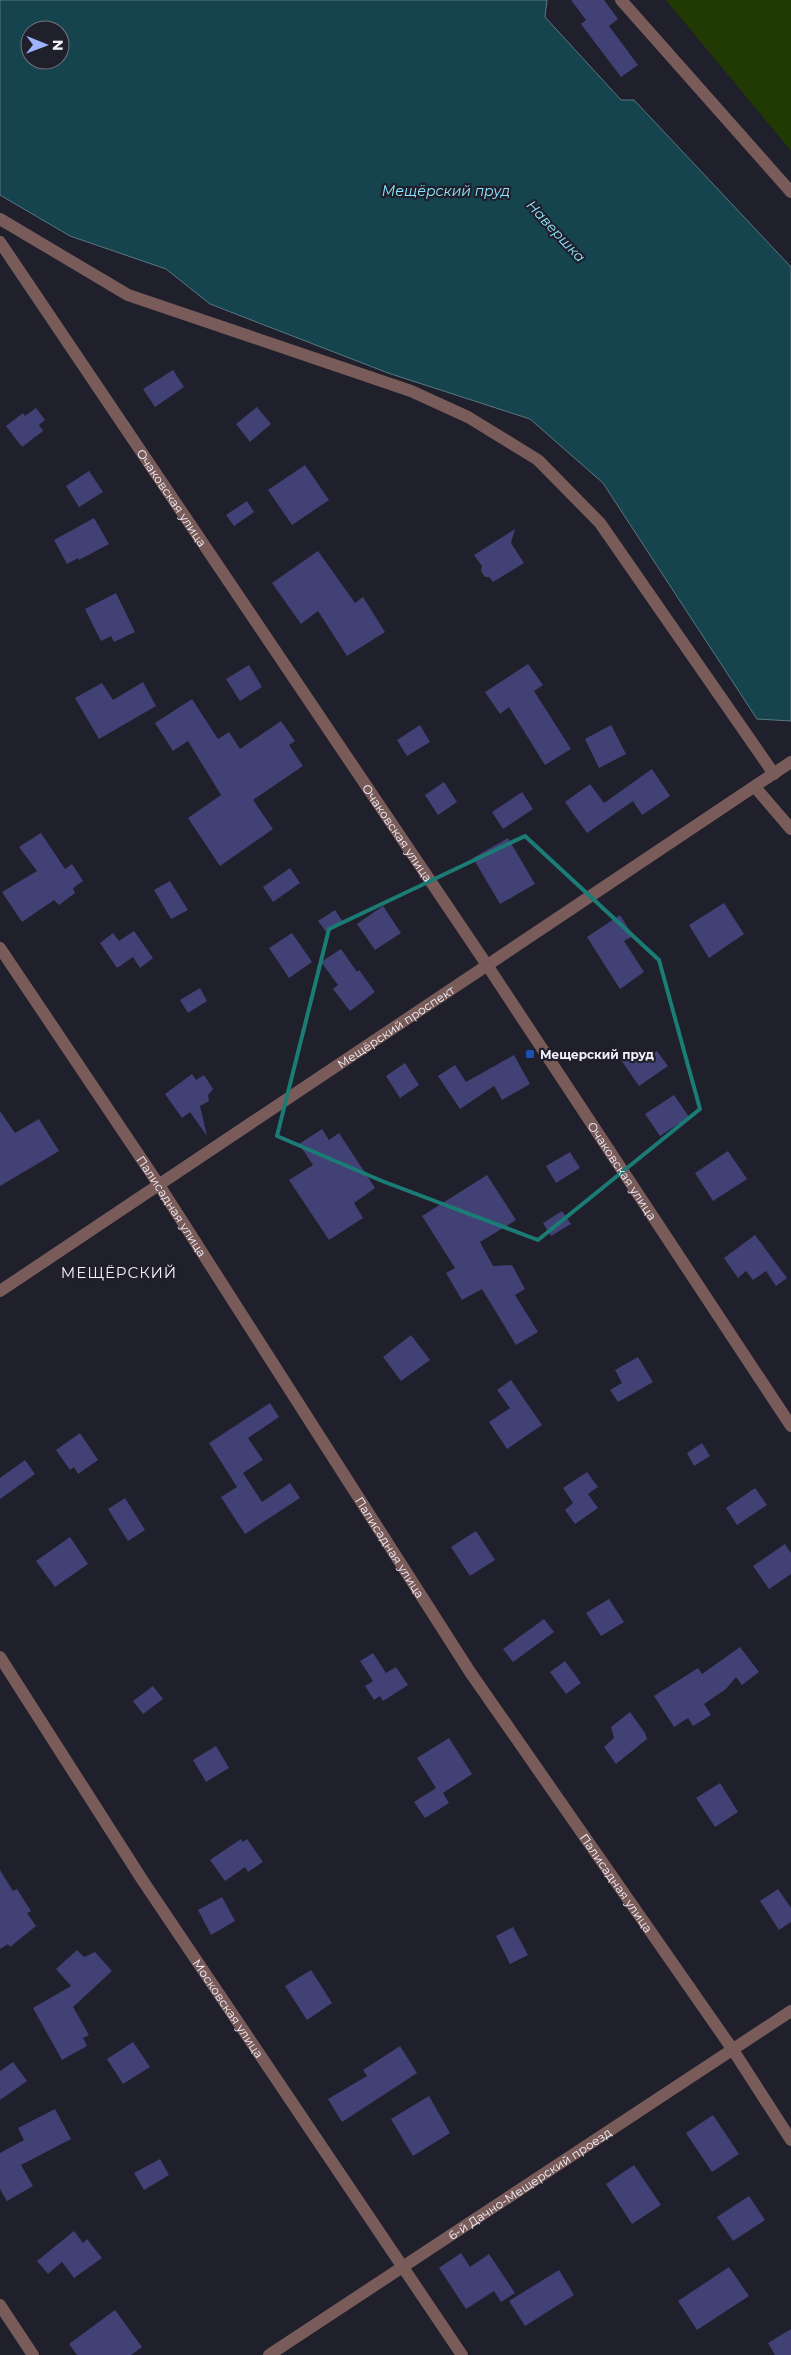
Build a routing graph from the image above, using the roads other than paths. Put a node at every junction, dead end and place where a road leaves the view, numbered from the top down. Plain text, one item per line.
1 (621, 0) edge
2 (791, 192) edge
3 (0, 219) edge
4 (0, 242) edge
5 (791, 762) edge
6 (774, 774) junction
7 (755, 787) junction
8 (791, 829) edge
9 (0, 948) edge
10 (487, 965) junction
11 (159, 1185) junction
12 (0, 1291) edge
13 (791, 1426) edge
14 (0, 1657) edge
15 (791, 2011) edge
16 (732, 2050) junction
17 (791, 2140) edge
18 (403, 2267) junction
19 (0, 2305) edge
20 (32, 2355) edge
21 (269, 2355) edge
22 (462, 2355) edge

1 - 2 street
3 - 6 street
4 - 10 street, Очаковская улица
5 - 6 street, Мещёрский проспект
6 - 7 street, Мещёрский проспект
7 - 8 street
7 - 10 street, Мещёрский проспект
9 - 11 street, Палисадная улица
10 - 11 street, Мещёрский проспект
10 - 13 street, Очаковская улица
11 - 12 street, Мещёрский проспект
11 - 16 street, Палисадная улица
14 - 18 street, Московская улица
15 - 16 street, 6-й Дачно-Мещерский проезд
16 - 17 street, Палисадная улица
16 - 18 street, 6-й Дачно-Мещерский проезд
18 - 21 street, 6-й Дачно-Мещерский проезд
18 - 22 street, Московская улица
19 - 20 street

